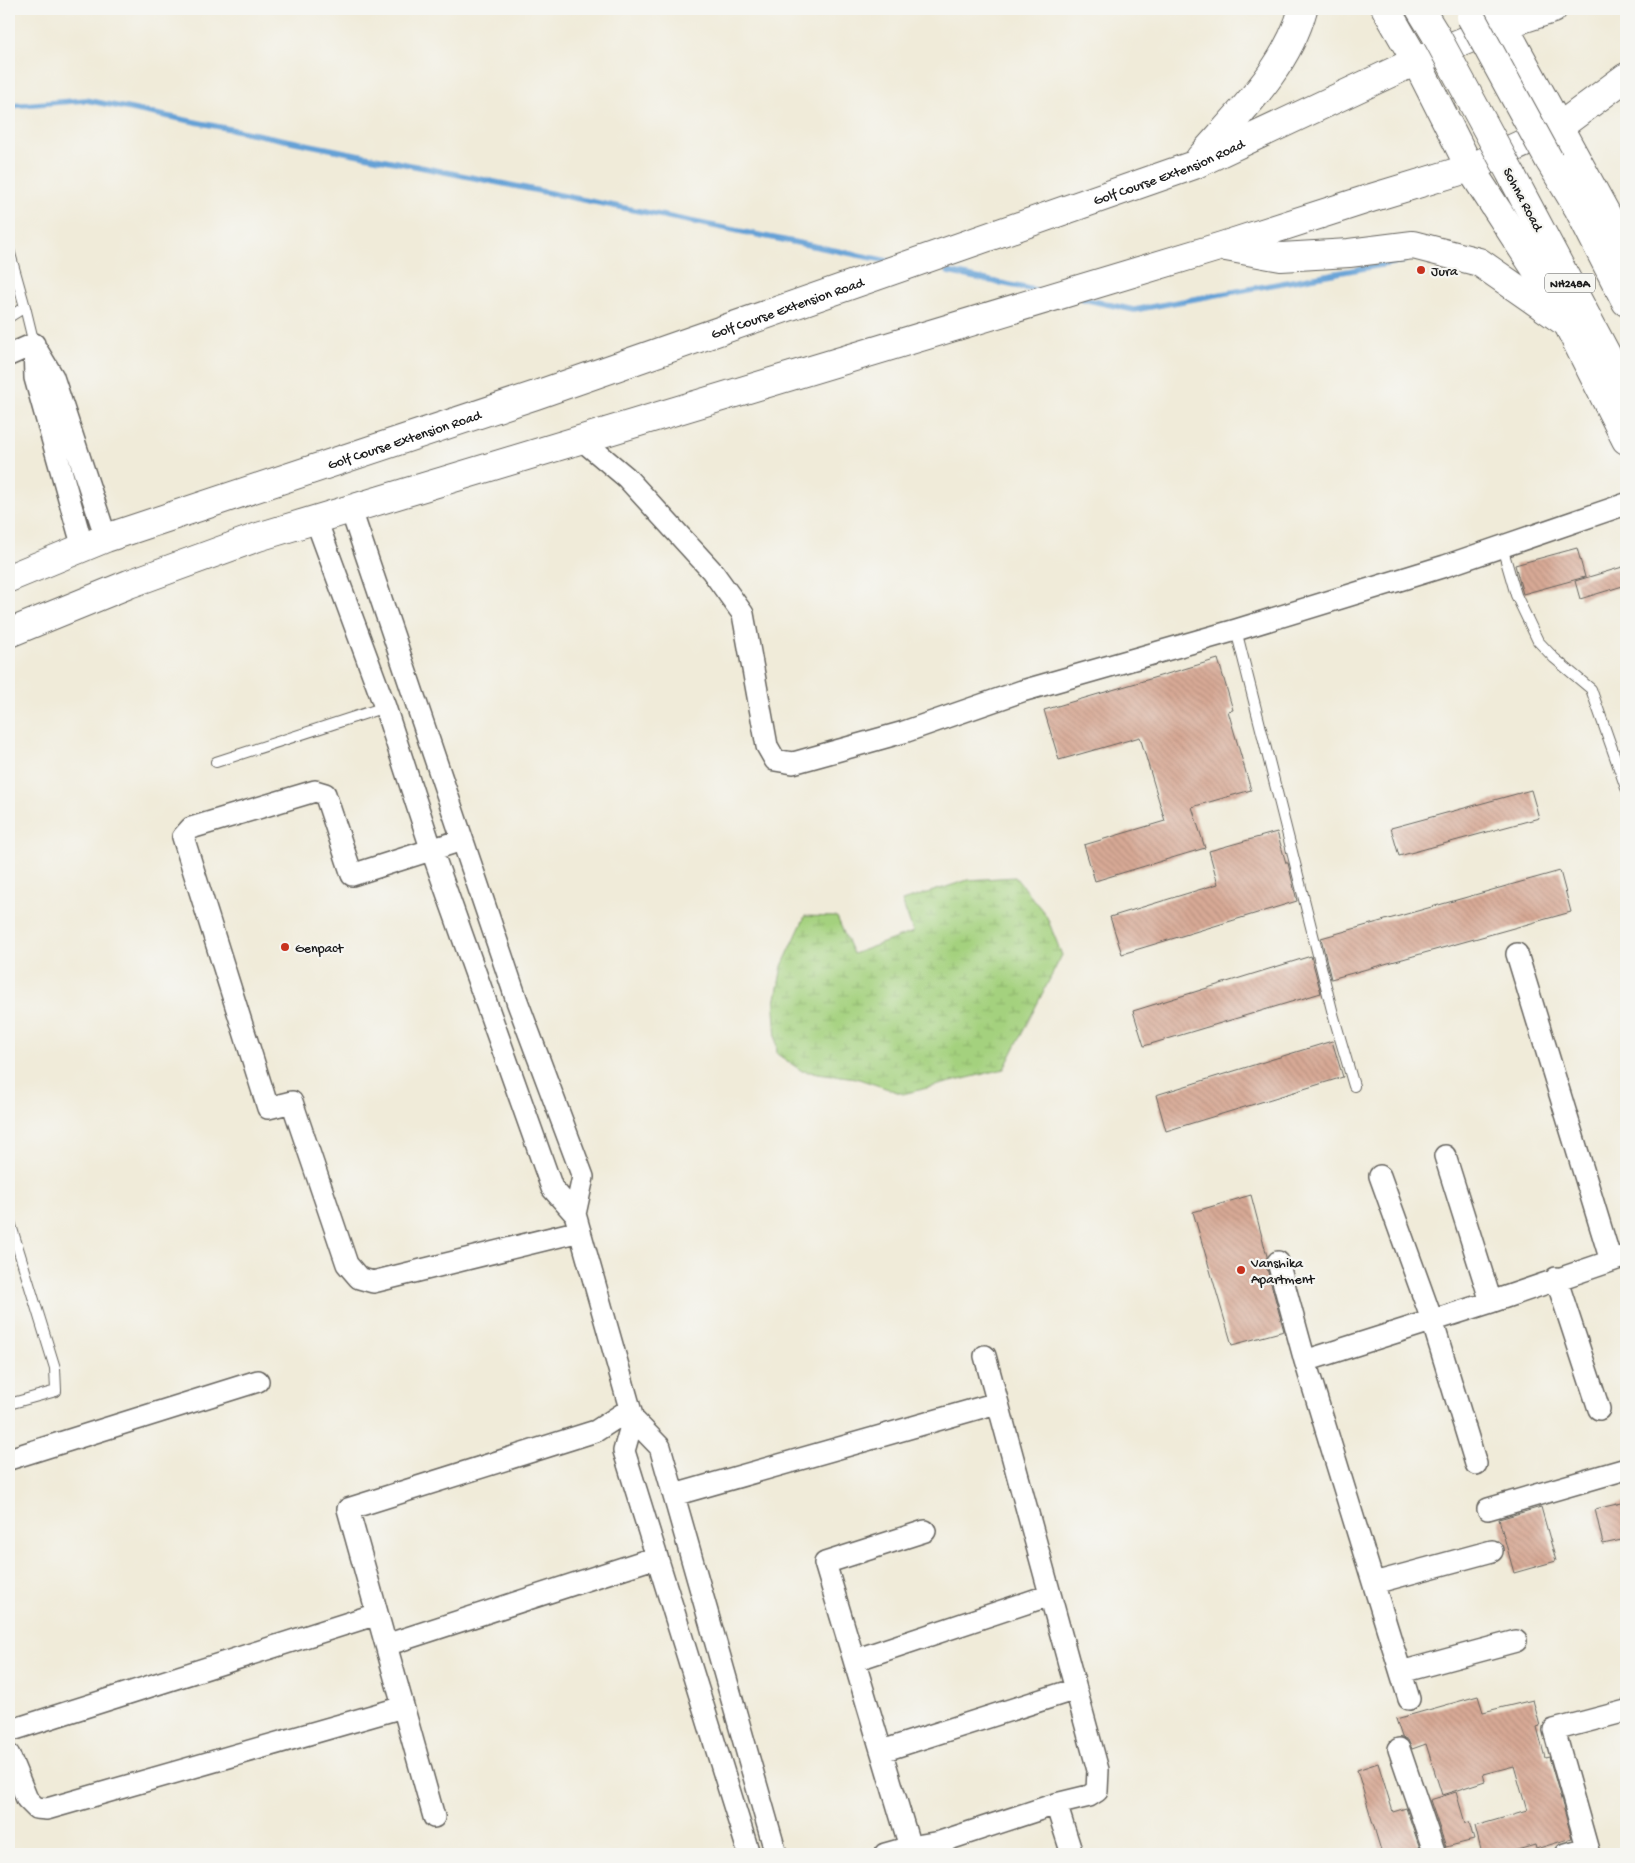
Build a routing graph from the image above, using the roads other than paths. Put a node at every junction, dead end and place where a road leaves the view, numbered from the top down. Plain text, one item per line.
1 (1303, 9) edge
2 (1386, 9) edge
3 (1420, 9) edge
4 (1553, 9) edge
5 (1484, 15) edge
6 (1416, 61) junction
7 (1626, 76) edge
8 (1559, 127) junction
9 (1194, 165) junction
10 (1470, 168) junction
11 (1222, 246) junction
12 (9, 250) edge
13 (1626, 250) edge
14 (1626, 302) edge
15 (25, 307) junction
16 (9, 317) edge
17 (1567, 323) junction
18 (34, 344) junction
19 (9, 355) edge
20 (1626, 391) edge
21 (582, 440) junction
22 (1626, 440) edge
23 (1626, 504) edge
24 (351, 510) junction
25 (316, 520) junction
26 (95, 543) junction
27 (1502, 547) junction
28 (9, 578) edge
29 (1236, 630) junction
30 (9, 632) edge
31 (385, 707) junction
32 (216, 762) dead end
33 (439, 773) junction
34 (410, 783) junction
35 (1626, 788) edge
36 (462, 840) junction
37 (431, 848) junction
38 (1517, 954) dead end
39 (1354, 1086) dead end
40 (1445, 1156) dead end
41 (1380, 1176) dead end
42 (9, 1219) edge
43 (578, 1222) junction
44 (1619, 1258) edge
45 (1278, 1262) dead end
46 (1556, 1278) junction
47 (1491, 1302) junction
48 (1432, 1320) junction
49 (984, 1356) dead end
50 (1305, 1361) junction
51 (258, 1381) dead end
52 (997, 1403) junction
53 (9, 1404) edge
54 (1599, 1409) dead end
55 (632, 1414) junction
56 (9, 1460) edge
57 (1476, 1464) dead end
58 (1626, 1469) edge
59 (674, 1495) junction
60 (1488, 1509) dead end
61 (925, 1531) dead end
62 (1492, 1551) dead end
63 (657, 1557) junction
64 (1374, 1582) junction
65 (1050, 1595) junction
66 (377, 1614) junction
67 (1516, 1641) dead end
68 (386, 1645) junction
69 (855, 1660) junction
70 (1401, 1672) junction
71 (1076, 1689) junction
72 (1409, 1699) dead end
73 (403, 1707) junction
74 (1626, 1711) edge
75 (9, 1732) edge
76 (1399, 1749) dead end
77 (882, 1751) junction
78 (9, 1755) edge
79 (1056, 1804) junction
80 (434, 1817) dead end
81 (910, 1847) junction
82 (942, 1848) edge
83 (1588, 1851) edge
84 (749, 1854) edge
85 (776, 1854) edge
86 (885, 1854) edge
87 (1072, 1854) edge
88 (1435, 1854) edge
89 (1566, 1854) edge

1 - 9 main road
2 - 6 main road
3 - 20 main road, Sohna Road / NH248A, bridge
4 - 5 main road, Golf Course Extension Road
5 - 6 main road, Golf Course Extension Road
5 - 8 main road
5 - 14 main road, NH248A, bridge
6 - 9 main road, Golf Course Extension Road
6 - 10 main road
7 - 8 main road
8 - 10 main road
8 - 13 main road
9 - 26 main road, Golf Course Extension Road
10 - 11 main road
10 - 17 main road
11 - 17 main road
11 - 21 main road
12 - 15 lane
15 - 16 lane
15 - 18 lane
17 - 22 main road
18 - 19 street
18 - 26 street
21 - 24 main road
21 - 29 street
23 - 27 street
24 - 25 main road
24 - 33 street
25 - 30 main road
25 - 31 street
26 - 28 main road, Golf Course Extension Road
27 - 29 street
27 - 35 lane
29 - 39 lane
31 - 32 lane
31 - 34 street
33 - 34 street
33 - 36 street
34 - 37 street
36 - 37 street
36 - 43 street
37 - 43 street
37 - 43 street
38 - 44 street
40 - 47 street
41 - 48 street
42 - 53 lane
43 - 55 street
44 - 46 street
45 - 50 street
46 - 47 street
46 - 54 street
47 - 48 street
48 - 50 street
48 - 57 street
49 - 52 street
50 - 64 street
51 - 56 street
52 - 59 street
52 - 65 street
55 - 59 street
55 - 63 street
55 - 66 street
58 - 60 street
59 - 85 street
61 - 69 street
62 - 64 street
63 - 68 street
63 - 84 street
64 - 70 street
65 - 69 street
65 - 71 street
66 - 68 street
66 - 75 street
67 - 70 street
68 - 73 street
69 - 77 street
70 - 72 street
71 - 77 street
71 - 79 street
73 - 78 street
73 - 80 street
74 - 83 street
76 - 88 street
77 - 81 street
79 - 82 street
79 - 87 street
81 - 82 street
81 - 86 street
83 - 89 street

